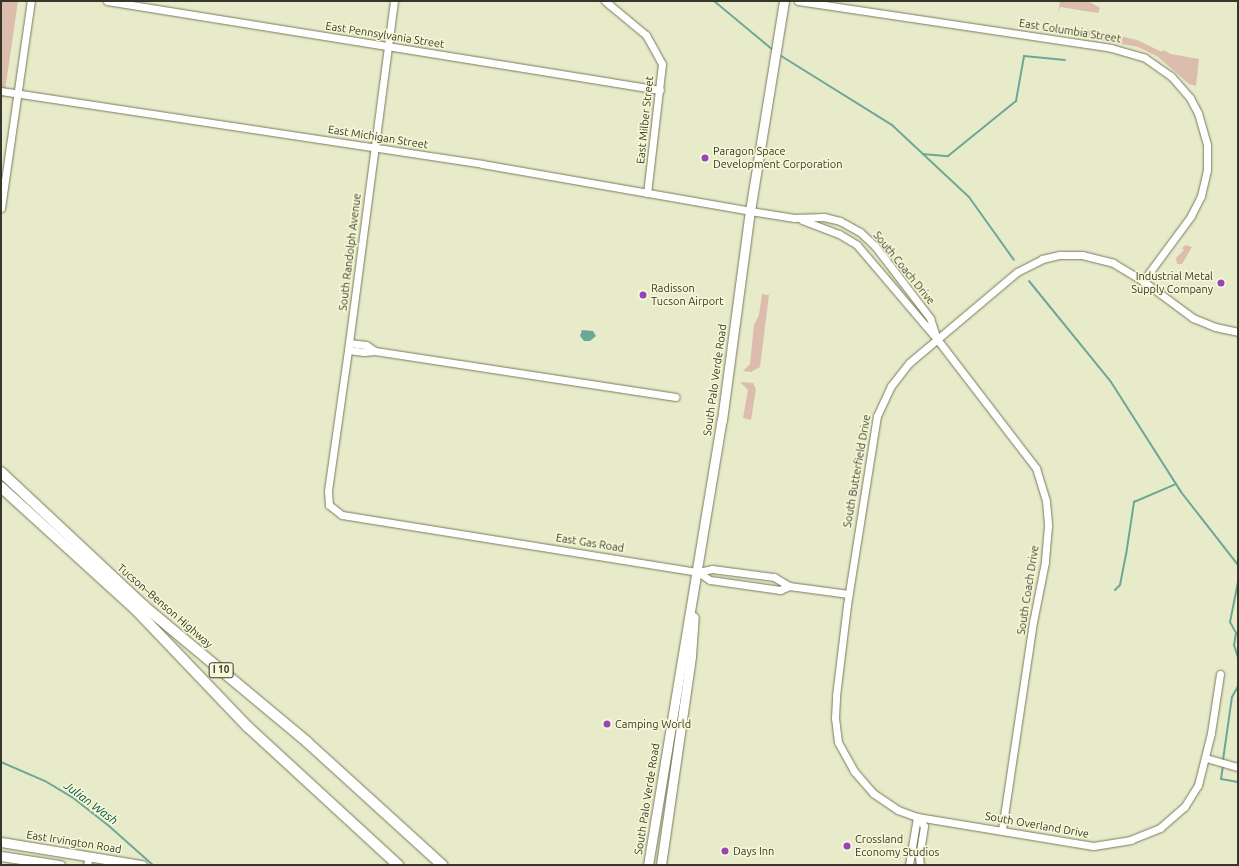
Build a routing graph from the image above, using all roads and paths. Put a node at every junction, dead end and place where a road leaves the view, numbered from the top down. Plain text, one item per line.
1 (31, 1) edge
2 (107, 1) edge
3 (394, 1) edge
4 (605, 1) edge
5 (784, 1) edge
6 (798, 1) edge
7 (387, 47) junction
8 (660, 90) junction
9 (1, 91) edge
10 (18, 94) junction
11 (374, 148) junction
12 (647, 193) junction
13 (1, 208) edge
14 (750, 211) junction
15 (794, 218) junction
16 (860, 232) junction
17 (851, 241) junction
18 (1143, 281) junction
19 (1238, 332) edge
20 (937, 339) junction
21 (349, 346) junction
22 (676, 397) dead end
23 (1, 472) edge
24 (1, 486) edge
25 (329, 505) joint
26 (698, 572) junction
27 (789, 586) junction
28 (848, 594) junction
29 (1220, 674) dead end
30 (678, 687) junction
31 (678, 751) junction
32 (1206, 758) junction
33 (1238, 767) edge
34 (917, 817) junction
35 (928, 818) junction
36 (1002, 830) junction
37 (1, 842) edge
38 (1, 856) edge
39 (88, 861) edge
40 (60, 865) edge
41 (142, 865) edge
42 (398, 865) edge
43 (442, 865) edge
44 (648, 865) edge
45 (662, 865) edge
46 (909, 865) edge
47 (921, 865) edge

1 - 10 street
2 - 7 street, East Pennsylvania Street
3 - 7 street, South Randolph Avenue
4 - 8 street, East Milber Street
5 - 14 main road, South Palo Verde Road
6 - 18 street, East Columbia Street
7 - 8 street, East Pennsylvania Street
7 - 11 street, South Randolph Avenue
8 - 12 street, East Milber Street
9 - 10 street, East Michigan Street
10 - 11 street, East Michigan Street
10 - 13 street
11 - 12 street, East Michigan Street
11 - 21 street, South Randolph Avenue
12 - 14 street, East Michigan Street
14 - 15 street, South Coach Drive
14 - 26 main road, South Palo Verde Road
15 - 16 street, South Coach Drive
15 - 17 street, South Coach Drive
16 - 17 street
16 - 20 street, South Coach Drive
17 - 20 street, South Coach Drive
18 - 19 street
18 - 20 street, South Butterfield Drive
20 - 28 street, South Butterfield Drive
20 - 36 street, South Coach Drive
21 - 22 street
21 - 25 street, South Randolph Avenue
23 - 43 highway, Tucson–Benson Highway / I 10
24 - 42 highway, Tucson–Benson Highway / I 10
25 - 26 street, East Gas Road
26 - 27 street, East Gas Road
26 - 27 street
26 - 30 main road, South Palo Verde Road
26 - 31 main road, South Palo Verde Road
27 - 28 street, East Gas Road
28 - 34 street, South Butterfield Drive
29 - 32 street, South Overland Drive
30 - 31 main road
30 - 44 main road, South Palo Verde Road
31 - 45 main road, South Palo Verde Road
32 - 33 street
32 - 36 street, South Overland Drive
34 - 35 street, South Butterfield Drive
34 - 46 street
34 - 47 street
35 - 36 street, South Overland Drive
35 - 47 street
37 - 39 main road, East Irvington Road
38 - 40 main road
39 - 41 main road, East Irvington Road

